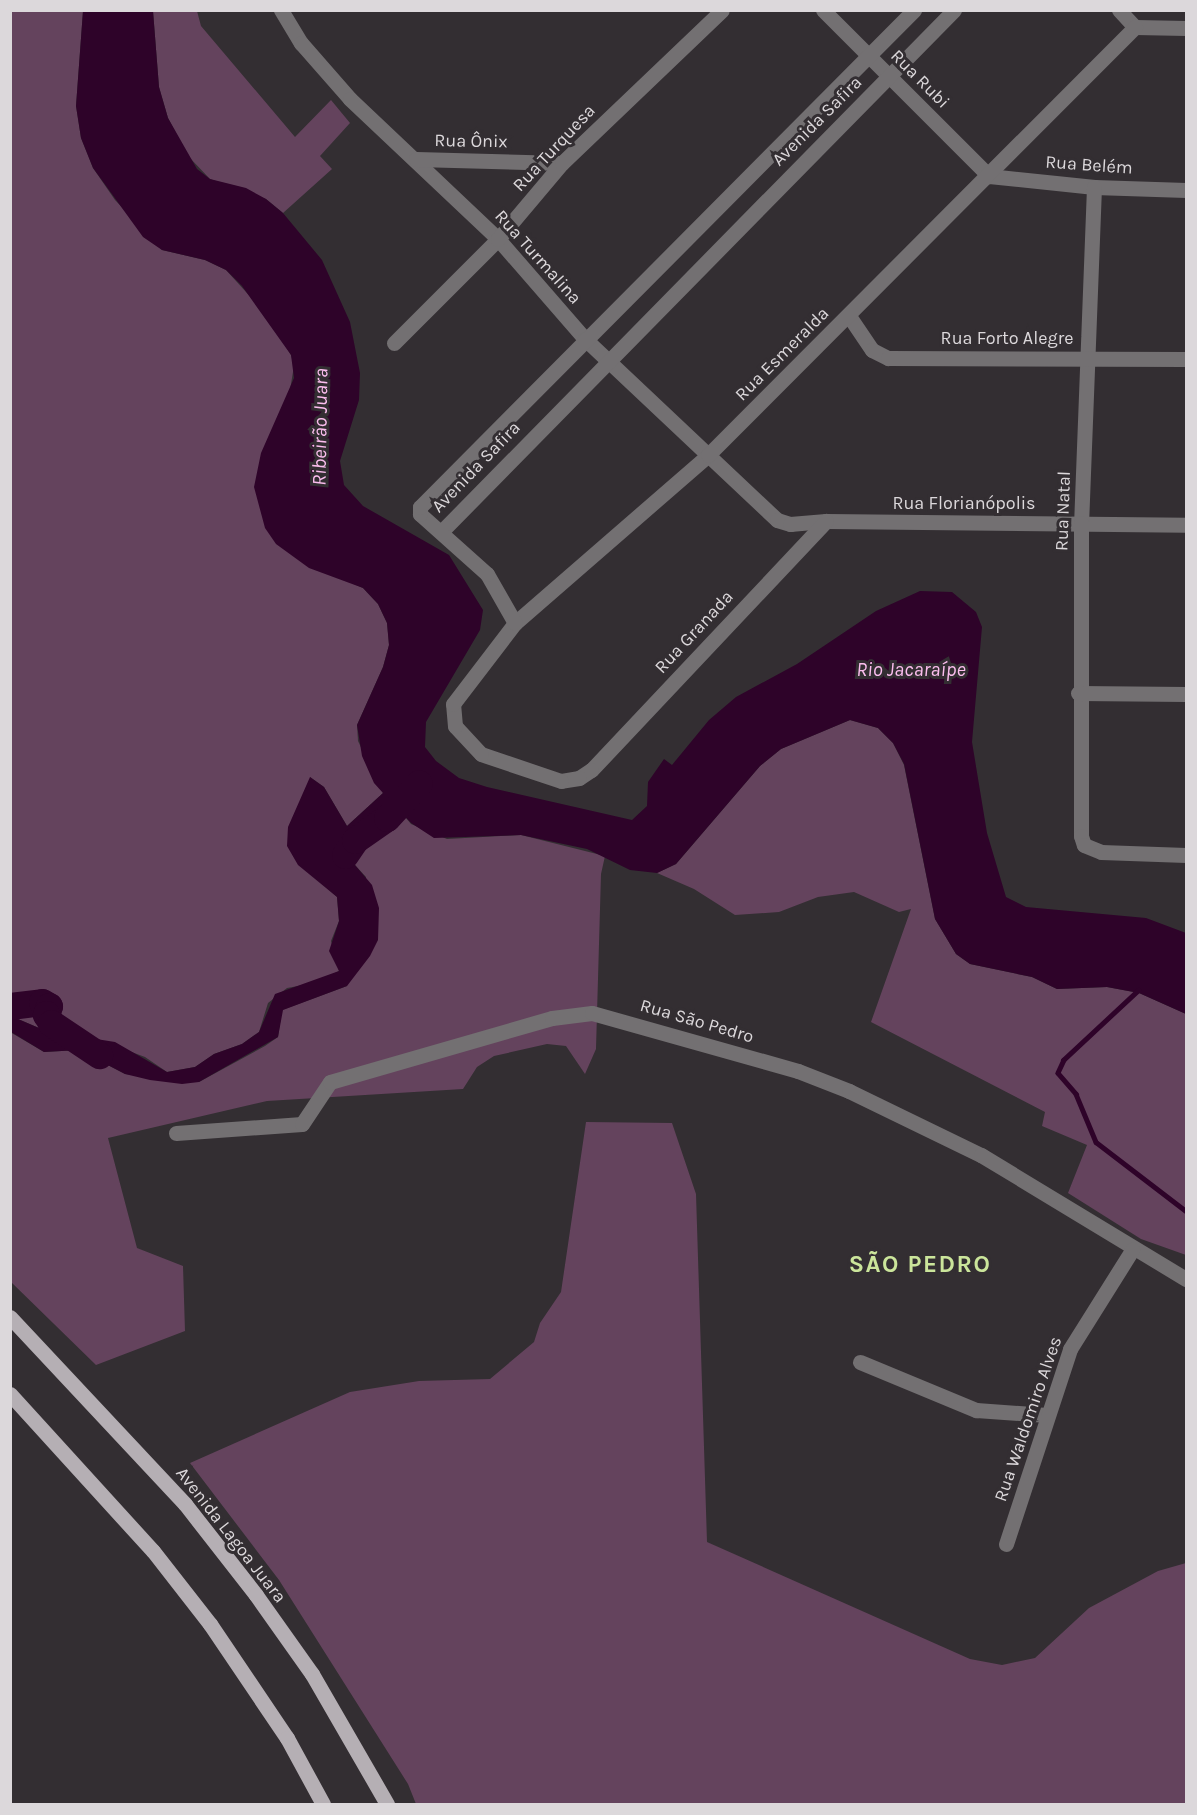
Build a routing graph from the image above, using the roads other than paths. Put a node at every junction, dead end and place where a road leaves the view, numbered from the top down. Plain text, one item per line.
1 (281, 10) edge
2 (722, 10) edge
3 (823, 10) edge
4 (914, 10) edge
5 (954, 10) edge
6 (1119, 10) edge
7 (1135, 27) junction
8 (1186, 28) edge
9 (868, 56) junction
10 (889, 75) junction
11 (416, 159) junction
12 (562, 163) junction
13 (989, 176) junction
14 (1094, 187) junction
15 (1186, 190) edge
16 (498, 239) junction
17 (849, 316) junction
18 (585, 339) junction
19 (394, 343) dead end
20 (1087, 357) junction
21 (1186, 359) edge
22 (608, 361) junction
23 (708, 455) junction
24 (777, 520) joint
25 (825, 521) junction
26 (1081, 523) junction
27 (1186, 525) edge
28 (441, 532) junction
29 (515, 623) junction
30 (1078, 693) junction
31 (1186, 694) edge
32 (453, 704) joint
33 (1186, 855) edge
34 (176, 1133) dead end
35 (1132, 1250) junction
36 (1186, 1279) edge
37 (10, 1317) edge
38 (860, 1362) dead end
39 (10, 1394) edge
40 (1047, 1415) junction
41 (1006, 1544) dead end
42 (323, 1804) edge
43 (387, 1804) edge

1 - 11 street, Rua Turmalina
2 - 12 street, Rua Turquesa
3 - 9 street, Rua Rubi
4 - 9 street, Avenida Safira
5 - 10 street, Avenida Safira
6 - 7 street
7 - 8 street
7 - 13 street, Rua Esmeralda
9 - 10 street, Rua Rubi
9 - 18 street, Avenida Safira
10 - 13 street, Rua Rubi
10 - 22 street, Avenida Safira
11 - 12 street, Rua Ônix
11 - 16 street, Rua Turmalina
12 - 16 street, Rua Turquesa
13 - 14 street, Rua Belém
13 - 17 street, Rua Esmeralda
14 - 15 street, Rua Belém
14 - 20 street, Rua Natal
16 - 18 street, Rua Turmalina
16 - 19 street, Rua Turquesa
17 - 20 street, Rua Forto Alegre
17 - 23 street, Rua Esmeralda
18 - 22 street, Rua Turmalina
18 - 28 street, Avenida Safira
20 - 21 street, Rua Forto Alegre
20 - 26 street, Rua Natal
22 - 23 street, Rua Turmalina
22 - 28 street, Avenida Safira
23 - 24 street, Rua Turmalina
23 - 29 street, Rua Esmeralda
24 - 25 street, Rua Florianópolis
25 - 26 street, Rua Florianópolis
25 - 32 street, Rua Granada
26 - 27 street, Rua Florianópolis
26 - 30 street, Rua Natal
28 - 29 street
29 - 32 street, Rua Esmeralda
30 - 31 street
30 - 33 street, Rua Natal
34 - 35 street, Rua São Pedro
35 - 36 street, Rua São Pedro
35 - 40 street, Rua Waldomiro Alves
37 - 43 main road, Avenida Lagoa Juara
38 - 40 street
39 - 42 main road
40 - 41 street, Rua Waldomiro Alves

